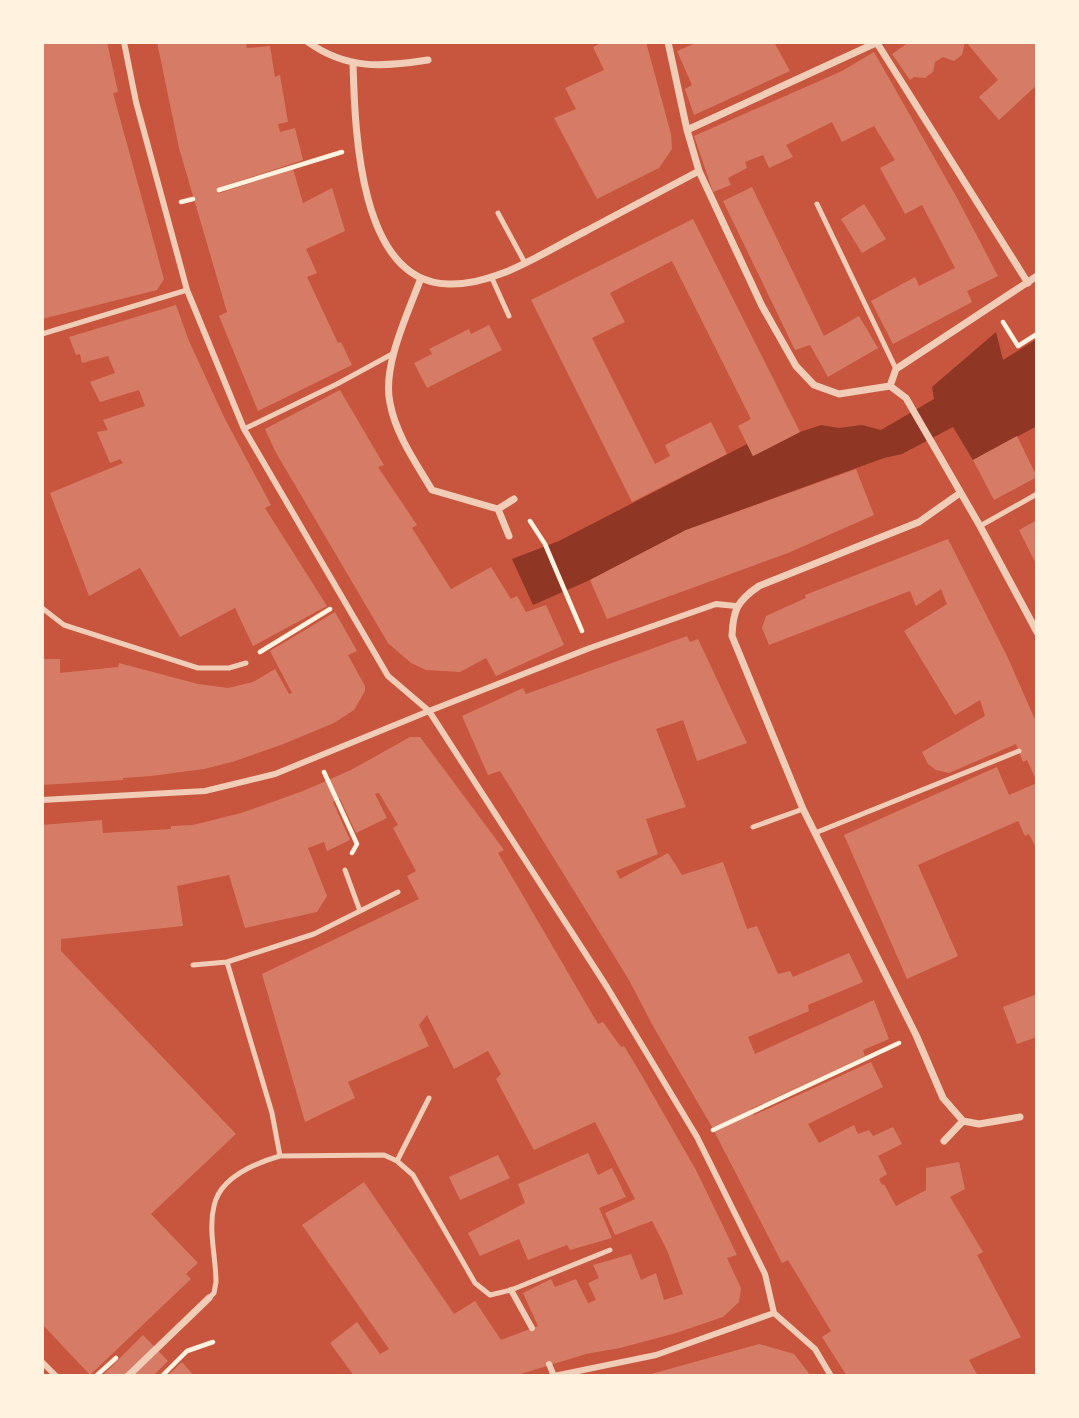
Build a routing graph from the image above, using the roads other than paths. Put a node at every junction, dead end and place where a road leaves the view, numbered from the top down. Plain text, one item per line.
1 (124, 42) edge
2 (307, 42) edge
3 (668, 42) edge
4 (878, 43) edge
5 (428, 60) dead end
6 (354, 64) junction
7 (687, 130) junction
8 (699, 171) junction
9 (817, 204) dead end
10 (498, 213) dead end
11 (525, 263) junction
12 (491, 276) junction
13 (1037, 276) edge
14 (421, 278) junction
15 (1028, 283) junction
16 (187, 290) junction
17 (509, 316) dead end
18 (42, 334) edge
19 (395, 353) junction
20 (896, 369) junction
21 (890, 386) junction
22 (244, 429) junction
23 (960, 493) junction
24 (1037, 494) edge
25 (513, 499) dead end
26 (498, 509) junction
27 (980, 526) junction
28 (509, 536) dead end
29 (736, 606) junction
30 (42, 608) edge
31 (1037, 632) edge
32 (246, 663) road end
33 (429, 711) junction
34 (1019, 751) dead end
35 (42, 800) edge
36 (803, 809) junction
37 (753, 827) dead end
38 (815, 833) junction
39 (345, 870) road end
40 (398, 892) dead end
41 (360, 911) junction
42 (227, 962) junction
43 (193, 965) dead end
44 (429, 1098) dead end
45 (1020, 1117) dead end
46 (963, 1121) junction
47 (944, 1141) dead end
48 (280, 1156) junction
49 (397, 1161) junction
50 (610, 1250) dead end
51 (511, 1290) junction
52 (209, 1298) joint
53 (774, 1313) junction
54 (532, 1328) dead end
55 (42, 1362) edge
56 (549, 1364) dead end
57 (57, 1376) edge
58 (128, 1376) edge
59 (554, 1376) edge
60 (831, 1376) edge

1 - 16 street
2 - 6 street
3 - 7 street
4 - 7 street
4 - 15 street
5 - 6 street
6 - 14 street
7 - 8 street
8 - 11 street
8 - 21 street
9 - 20 lane
10 - 11 lane
11 - 12 street
12 - 14 street
12 - 17 lane
13 - 15 street
14 - 19 street
15 - 20 street
16 - 18 lane
16 - 22 street
19 - 22 lane
19 - 26 street
20 - 21 street
21 - 23 street
22 - 33 street
23 - 27 street
23 - 29 street
24 - 27 lane
25 - 26 street
26 - 28 street
27 - 31 street
29 - 33 street
29 - 36 street
30 - 32 lane
33 - 35 street
33 - 53 street
34 - 38 lane
36 - 37 lane
36 - 38 street
38 - 46 street
39 - 41 lane
40 - 41 lane
41 - 42 lane
42 - 43 lane
42 - 48 lane
44 - 49 lane
45 - 46 street
46 - 47 street
48 - 49 lane
48 - 52 lane
49 - 51 lane
50 - 51 lane
51 - 54 street
52 - 58 street
53 - 59 street
53 - 60 street
55 - 57 street
56 - 59 street

